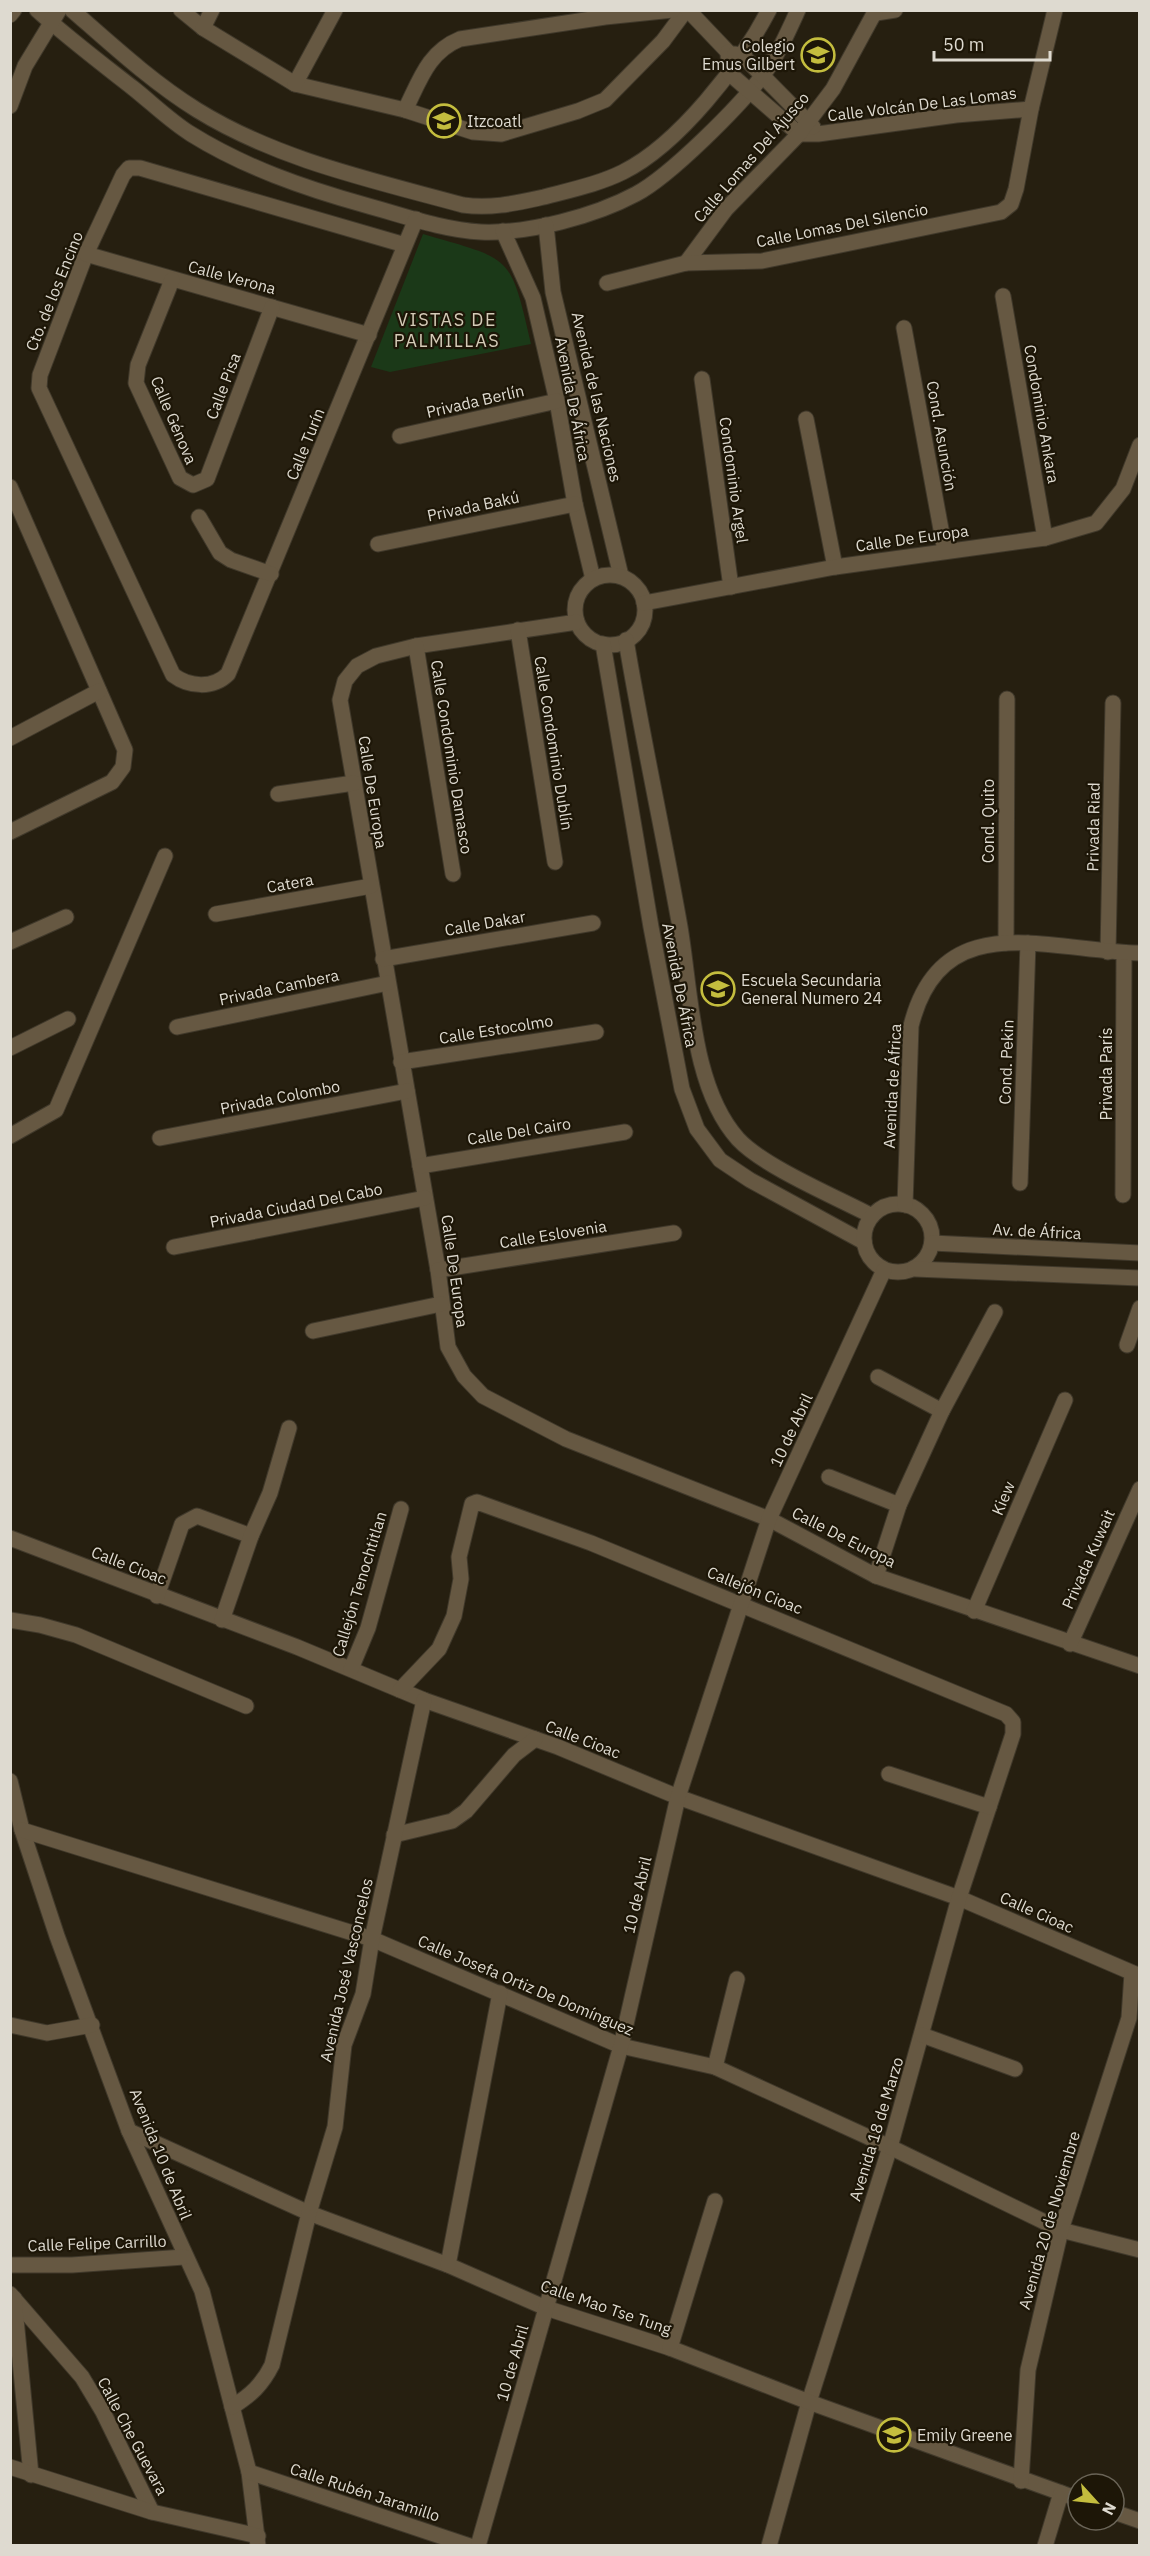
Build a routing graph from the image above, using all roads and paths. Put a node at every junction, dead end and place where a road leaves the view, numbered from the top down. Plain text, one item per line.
1 (14, 10) edge
2 (37, 10) edge
3 (72, 10) edge
4 (181, 10) edge
5 (212, 10) edge
6 (335, 10) edge
7 (673, 10) edge
8 (687, 10) edge
9 (769, 10) edge
10 (798, 10) edge
11 (895, 10) edge
12 (1054, 10) edge
13 (876, 12) edge
14 (10, 15) edge
15 (55, 17) edge
16 (203, 27) junction
17 (735, 54) junction
18 (729, 73) junction
19 (763, 75) junction
20 (295, 84) junction
21 (749, 92) junction
22 (10, 106) edge
23 (1031, 109) junction
24 (405, 110) junction
25 (810, 120) junction
26 (799, 134) junction
27 (818, 134) junction
28 (416, 219) junction
29 (546, 225) junction
30 (503, 231) junction
31 (405, 245) junction
32 (87, 254) junction
33 (686, 263) junction
34 (172, 280) junction
35 (607, 283) dead end
36 (1003, 296) dead end
37 (272, 307) junction
38 (904, 328) dead end
39 (369, 335) junction
40 (702, 379) dead end
41 (557, 401) junction
42 (806, 419) dead end
43 (400, 436) dead end
44 (1140, 445) edge
45 (207, 479) joint
46 (10, 487) edge
47 (575, 504) junction
48 (199, 517) dead end
49 (1045, 538) junction
50 (378, 544) dead end
51 (945, 551) junction
52 (835, 567) junction
53 (271, 574) junction
54 (621, 576) junction
55 (593, 579) junction
56 (730, 586) junction
57 (644, 603) junction
58 (577, 622) junction
59 (518, 630) junction
60 (626, 640) junction
61 (603, 644) junction
62 (416, 646) junction
63 (222, 680) joint
64 (99, 691) junction
65 (1007, 699) dead end
66 (1113, 703) dead end
67 (10, 738) edge
68 (354, 783) junction
69 (278, 794) dead end
70 (10, 832) edge
71 (165, 856) dead end
72 (555, 862) dead end
73 (453, 874) dead end
74 (371, 886) junction
75 (216, 914) dead end
76 (66, 917) dead end
77 (593, 923) dead end
78 (10, 942) edge
79 (1006, 943) junction
80 (1029, 943) junction
81 (1108, 952) junction
82 (1132, 953) edge
83 (383, 959) junction
84 (388, 983) junction
85 (68, 1018) dead end
86 (177, 1027) dead end
87 (596, 1032) dead end
88 (10, 1048) edge
89 (402, 1062) junction
90 (407, 1091) junction
91 (625, 1132) dead end
92 (10, 1136) edge
93 (160, 1138) dead end
94 (420, 1166) junction
95 (1020, 1183) dead end
96 (1123, 1195) dead end
97 (425, 1197) junction
98 (906, 1205) junction
99 (872, 1216) junction
100 (674, 1233) dead end
101 (864, 1242) junction
102 (932, 1243) junction
103 (174, 1247) dead end
104 (1140, 1253) edge
105 (915, 1269) junction
106 (438, 1270) junction
107 (884, 1270) junction
108 (1140, 1278) edge
109 (441, 1304) junction
110 (1140, 1308) edge
111 (995, 1312) dead end
112 (313, 1331) dead end
113 (1127, 1344) dead end
114 (878, 1377) dead end
115 (1065, 1400) dead end
116 (942, 1411) junction
117 (289, 1428) dead end
118 (829, 1477) dead end
119 (1140, 1489) edge
120 (899, 1505) junction
121 (400, 1509) dead end
122 (769, 1519) junction
123 (251, 1536) junction
124 (10, 1538) edge
125 (876, 1576) junction
126 (156, 1596) junction
127 (740, 1603) junction
128 (974, 1611) junction
129 (10, 1620) edge
130 (222, 1620) junction
131 (1070, 1644) junction
132 (1140, 1666) edge
133 (351, 1670) junction
134 (400, 1690) junction
135 (424, 1700) junction
136 (246, 1706) dead end
137 (1013, 1722) joint
138 (535, 1739) junction
139 (889, 1774) dead end
140 (10, 1781) edge
141 (678, 1797) junction
142 (989, 1807) junction
143 (22, 1830) junction
144 (394, 1835) junction
145 (959, 1898) junction
146 (372, 1939) junction
147 (1136, 1975) edge
148 (737, 1979) dead end
149 (500, 1993) junction
150 (1134, 2023) edge
151 (10, 2025) edge
152 (92, 2025) junction
153 (922, 2035) junction
154 (621, 2046) junction
155 (715, 2067) junction
156 (1015, 2069) dead end
157 (129, 2131) junction
158 (890, 2147) junction
159 (715, 2201) dead end
160 (309, 2213) junction
161 (1061, 2230) junction
162 (1140, 2250) edge
163 (184, 2257) junction
164 (10, 2265) edge
165 (448, 2265) junction
166 (12, 2296) edge
167 (546, 2308) junction
168 (670, 2348) junction
169 (809, 2402) junction
170 (232, 2407) junction
171 (10, 2467) edge
172 (249, 2472) junction
173 (31, 2475) junction
174 (1021, 2481) junction
175 (1061, 2493) junction
176 (1066, 2495) edge
177 (152, 2512) junction
178 (258, 2541) edge
179 (470, 2546) edge
180 (478, 2546) edge
181 (769, 2546) edge
182 (1045, 2546) edge

1 - 14 street
2 - 15 street
3 - 18 street
4 - 16 street
5 - 16 street
6 - 20 street
7 - 24 street
8 - 17 street, Calle Volcán De Las Lomas
8 - 24 street
9 - 17 street
10 - 19 street
11 - 13 street
12 - 23 street
13 - 25 street, Calle Lomas Del Ajusco
15 - 22 street
15 - 28 street
16 - 20 street
17 - 18 street
17 - 19 street, Calle Volcán De Las Lomas
18 - 21 street
19 - 21 street
19 - 25 street, Calle Volcán De Las Lomas
20 - 24 street
21 - 26 street
21 - 29 street
23 - 27 street, Calle Volcán De Las Lomas
23 - 33 street, Calle Lomas Del Silencio
25 - 26 street, Calle Lomas Del Ajusco
25 - 27 street, Calle Volcán De Las Lomas
26 - 27 street, Calle Volcán De Las Lomas
26 - 33 street, Calle Lomas Del Ajusco
28 - 30 street
28 - 31 street, Calle Turín
29 - 30 street
29 - 54 street, Avenida de las Naciones
30 - 41 street, Avenida De África
31 - 32 street, Cto. de los Encino
31 - 39 street, Calle Turín
32 - 34 street, Calle Verona
32 - 63 street, Cto. de los Encino
33 - 35 street, Calle Lomas Del Silencio
34 - 37 street, Calle Verona
34 - 45 street, Calle Génova
36 - 49 street, Condominio Ankara
37 - 39 street, Calle Verona
37 - 45 street, Calle Pisa
38 - 51 street, Cond. Asunción
39 - 53 street, Calle Turín
40 - 56 street, Condominio Argel
41 - 43 street, Privada Berlín
41 - 47 street, Avenida De África
42 - 52 street
44 - 49 street, Calle De Europa
46 - 64 street
47 - 50 street, Privada Bakú
47 - 55 street, Avenida De África
48 - 53 street
49 - 51 street, Calle De Europa
51 - 52 street, Calle De Europa
52 - 56 street, Calle De Europa
53 - 63 street, Calle Turín
54 - 55 street
54 - 57 street
55 - 58 street
56 - 57 street, Calle De Europa
57 - 60 street
58 - 59 street, Calle De Europa
58 - 61 street
59 - 62 street, Calle De Europa
59 - 72 street, Calle Condominio Dublín
60 - 61 street
60 - 99 street, Avenida De África
61 - 101 street, Avenida De África
62 - 68 street, Calle De Europa
62 - 73 street, Calle Condominio Damasco
64 - 67 street
64 - 70 street
65 - 79 street, Cond. Quito
66 - 81 street, Privada Riad
68 - 69 street
68 - 74 street, Calle De Europa
71 - 92 street
74 - 75 street, Catera
74 - 83 street, Calle De Europa
76 - 78 street
77 - 83 street, Calle Dakar
79 - 80 street, Avenida de África
79 - 98 street, Avenida de África
80 - 81 street, Avenida de África
80 - 95 street, Cond. Pekin
81 - 82 street, Avenida de África
82 - 96 street, Privada París
83 - 84 street, Calle De Europa
84 - 86 street, Privada Cambera
84 - 89 street, Calle De Europa
85 - 88 street
87 - 89 street, Calle Estocolmo
89 - 90 street, Calle De Europa
90 - 93 street, Privada Colombo
90 - 94 street, Calle De Europa
91 - 94 street, Calle Del Cairo
94 - 97 street, Calle De Europa
97 - 103 street, Privada Ciudad Del Cabo
97 - 106 street, Calle De Europa
98 - 99 street
98 - 102 street
99 - 101 street
100 - 106 street, Calle Eslovenia
101 - 107 street
102 - 104 street, Av. de África
102 - 105 street
105 - 107 street
105 - 108 street
106 - 109 street, Calle De Europa
107 - 122 street, 10 de Abril
109 - 112 street
109 - 122 street, Calle De Europa
110 - 113 street
111 - 116 street
114 - 116 street
115 - 128 street, Kiew
116 - 120 street
117 - 123 street
118 - 120 street
119 - 131 street, Privada Kuwait
120 - 125 street
121 - 133 street, Callejón Tenochtitlan
122 - 125 street, Calle De Europa
122 - 127 street, 10 de Abril
123 - 126 street
123 - 130 street
124 - 126 street, Calle Cioac
125 - 128 street, Calle De Europa
126 - 130 street, Calle Cioac
127 - 134 street, Callejón Cioac
127 - 137 street, Callejón Cioac
127 - 141 street, 10 de Abril
128 - 131 street, Calle De Europa
129 - 136 street
130 - 133 street, Calle Cioac
131 - 132 street, Calle De Europa
133 - 134 street, Calle Cioac
134 - 135 street, Calle Cioac
135 - 138 street, Calle Cioac
135 - 144 street, Avenida José Vasconcelos
137 - 142 street, Avenida 18 de Marzo
138 - 141 street, Calle Cioac
138 - 144 street
139 - 142 street
140 - 143 street, Avenida 10 de Abril
141 - 145 street, Calle Cioac
141 - 154 street, 10 de Abril
142 - 145 street, Avenida 18 de Marzo
143 - 146 street, Calle Josefa Ortiz De Domínguez
143 - 152 street, Avenida 10 de Abril
144 - 146 street, Avenida José Vasconcelos
145 - 147 street, Calle Cioac
145 - 153 street, Avenida 18 de Marzo
146 - 149 street, Calle Josefa Ortiz De Domínguez
146 - 160 street, Avenida José Vasconcelos
147 - 150 street, Avenida 20 de Noviembre
148 - 155 street
149 - 154 street, Calle Josefa Ortiz De Domínguez
149 - 165 street
150 - 161 street, Avenida 20 de Noviembre
151 - 152 street
152 - 157 street, Avenida 10 de Abril
153 - 156 street
153 - 158 street, Avenida 18 de Marzo
154 - 155 street, Calle Josefa Ortiz De Domínguez
154 - 167 street, 10 de Abril
155 - 158 street, Calle Josefa Ortiz De Domínguez
157 - 160 street, Calle Mao Tse Tung
157 - 163 street, Avenida 10 de Abril
158 - 161 street, Calle Josefa Ortiz De Domínguez
158 - 169 street, Avenida 18 de Marzo
159 - 168 street
160 - 165 street, Calle Mao Tse Tung
160 - 170 street, Avenida José Vasconcelos
161 - 162 street, Calle Josefa Ortiz De Domínguez
161 - 174 street, Avenida 20 de Noviembre
163 - 164 street, Calle Felipe Carrillo
163 - 170 street, Avenida 10 de Abril
165 - 167 street, Calle Mao Tse Tung
166 - 173 street
166 - 177 street, Calle Che Guevara
167 - 168 street, Calle Mao Tse Tung
167 - 180 street, 10 de Abril
168 - 169 street, Calle Mao Tse Tung
169 - 174 street, Calle Mao Tse Tung
169 - 181 street, Avenida 18 de Marzo
170 - 172 street, Avenida 10 de Abril
171 - 173 street
172 - 178 street, Avenida 10 de Abril
172 - 179 street, Calle Rubén Jaramillo
173 - 177 street
174 - 175 street, Calle Mao Tse Tung
175 - 176 street, Calle Mao Tse Tung
175 - 182 street
177 - 178 street

